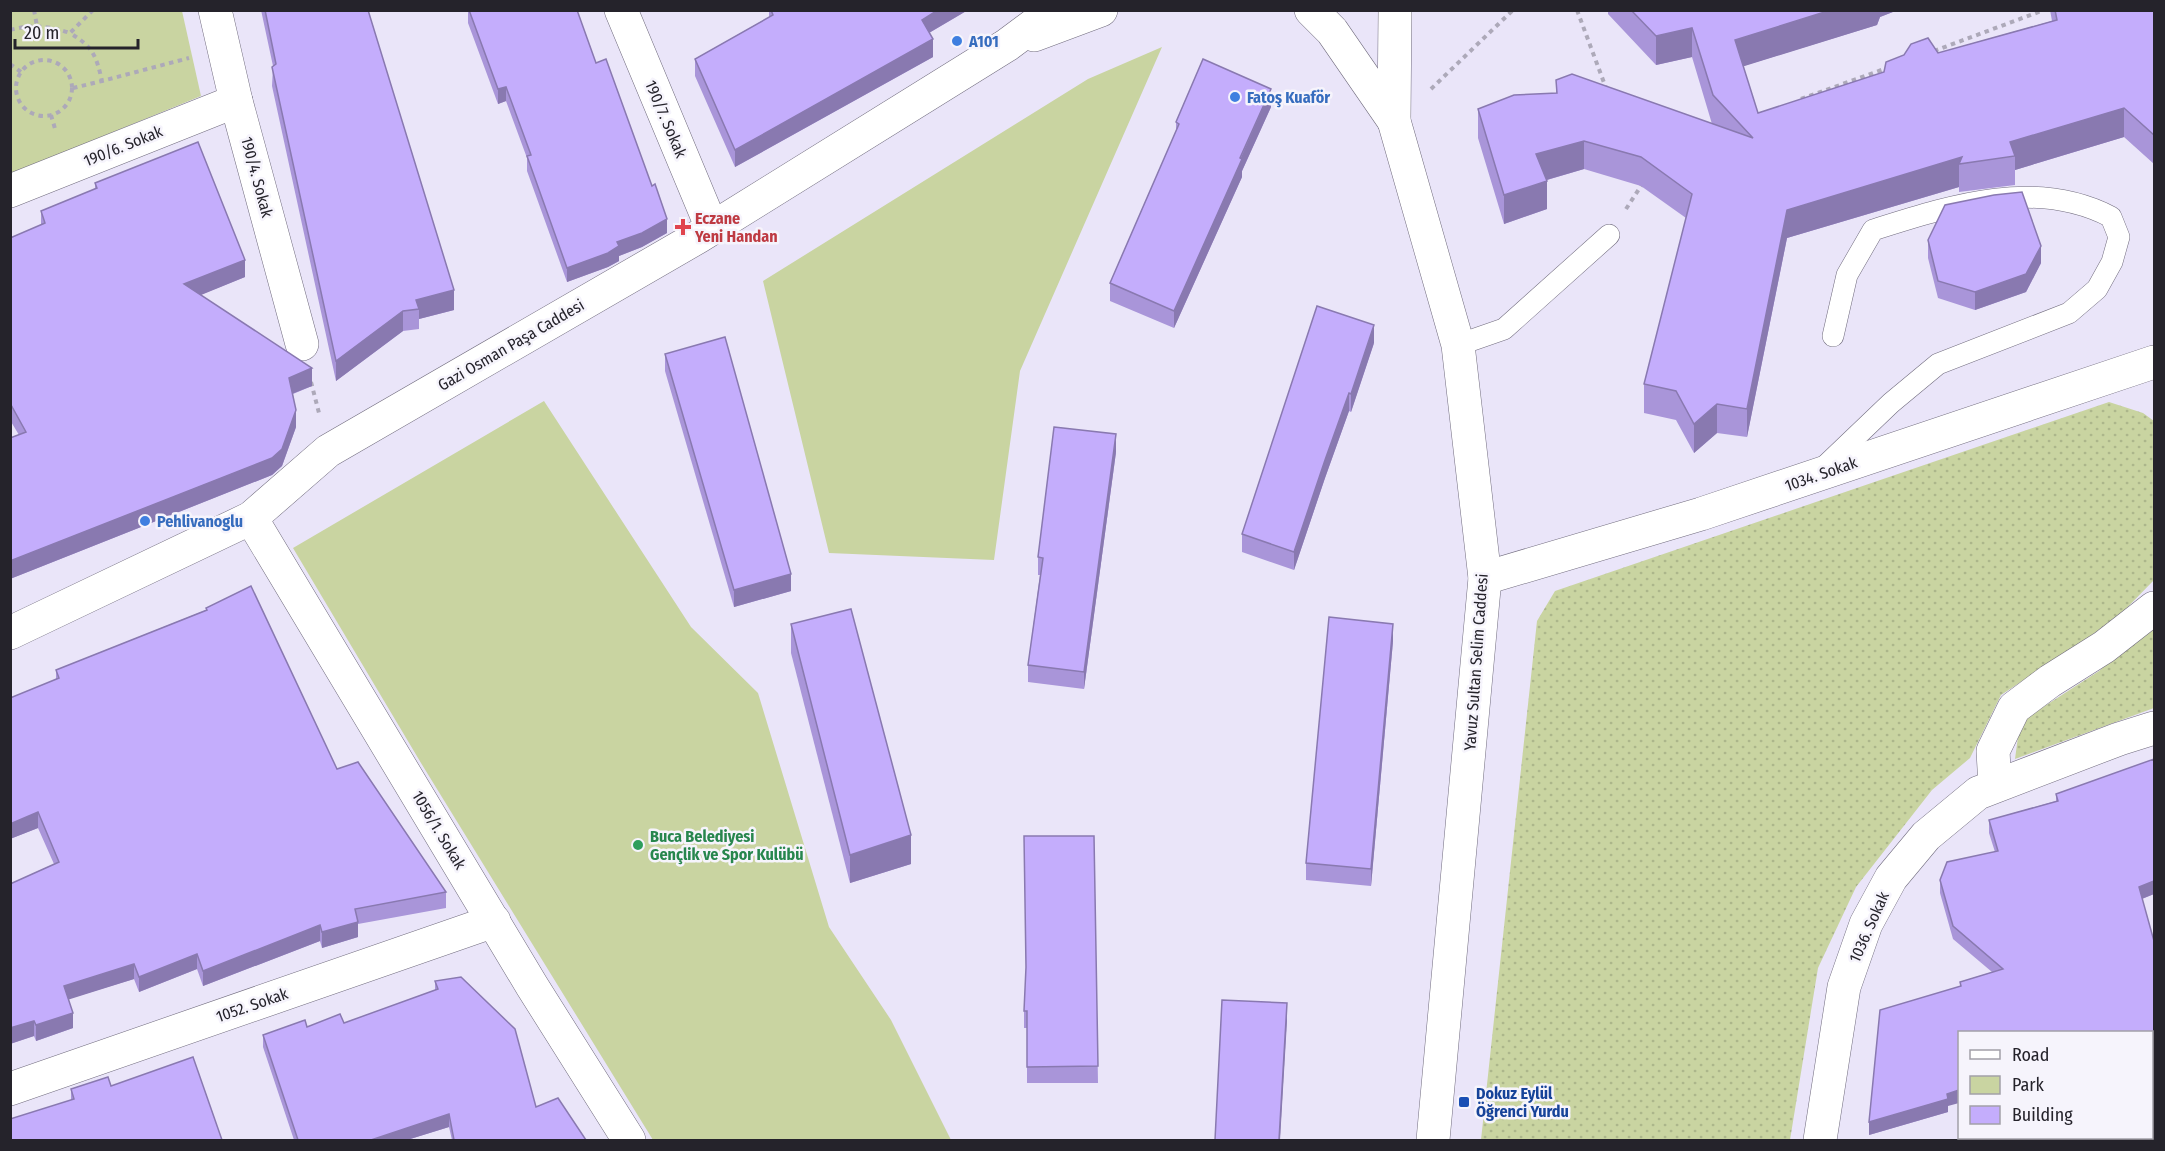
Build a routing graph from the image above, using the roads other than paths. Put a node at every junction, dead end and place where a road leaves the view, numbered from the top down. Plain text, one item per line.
1 (215, 10) edge
2 (621, 10) edge
3 (1054, 10) edge
4 (1101, 10) edge
5 (1311, 10) edge
6 (1395, 10) edge
7 (1007, 45) junction
8 (236, 100) junction
9 (1394, 121) junction
10 (10, 191) edge
11 (712, 228) junction
12 (1609, 235) road end
13 (1833, 336) dead end
14 (302, 344) road end
15 (1458, 345) junction
16 (2154, 362) edge
17 (1814, 476) junction
18 (251, 518) junction
19 (1485, 578) junction
20 (2154, 608) edge
21 (10, 633) edge
22 (2154, 728) edge
23 (1995, 786) junction
24 (494, 921) junction
25 (10, 1089) edge
26 (629, 1140) edge
27 (1433, 1140) edge
28 (1820, 1140) edge

1 - 8 street, 190/4. Sokak
2 - 11 street, 190/7. Sokak
3 - 7 street
4 - 7 street
5 - 9 street
6 - 9 street
7 - 11 street, Gazi Osman Paşa Caddesi
8 - 10 street, 190/6. Sokak
8 - 14 street, 190/4. Sokak
9 - 15 street, Yavuz Sultan Selim Caddesi
11 - 18 street, Gazi Osman Paşa Caddesi
12 - 15 lane
13 - 17 lane
15 - 19 street, Yavuz Sultan Selim Caddesi
16 - 17 street, 1034. Sokak
17 - 19 street, 1034. Sokak
18 - 21 street, Gazi Osman Paşa Caddesi
18 - 24 street, 1056/1. Sokak
19 - 27 street, Yavuz Sultan Selim Caddesi
20 - 23 street
22 - 23 street, 1036. Sokak
23 - 28 street, 1036. Sokak
24 - 25 street, 1052. Sokak
24 - 26 street, 1056/1. Sokak

